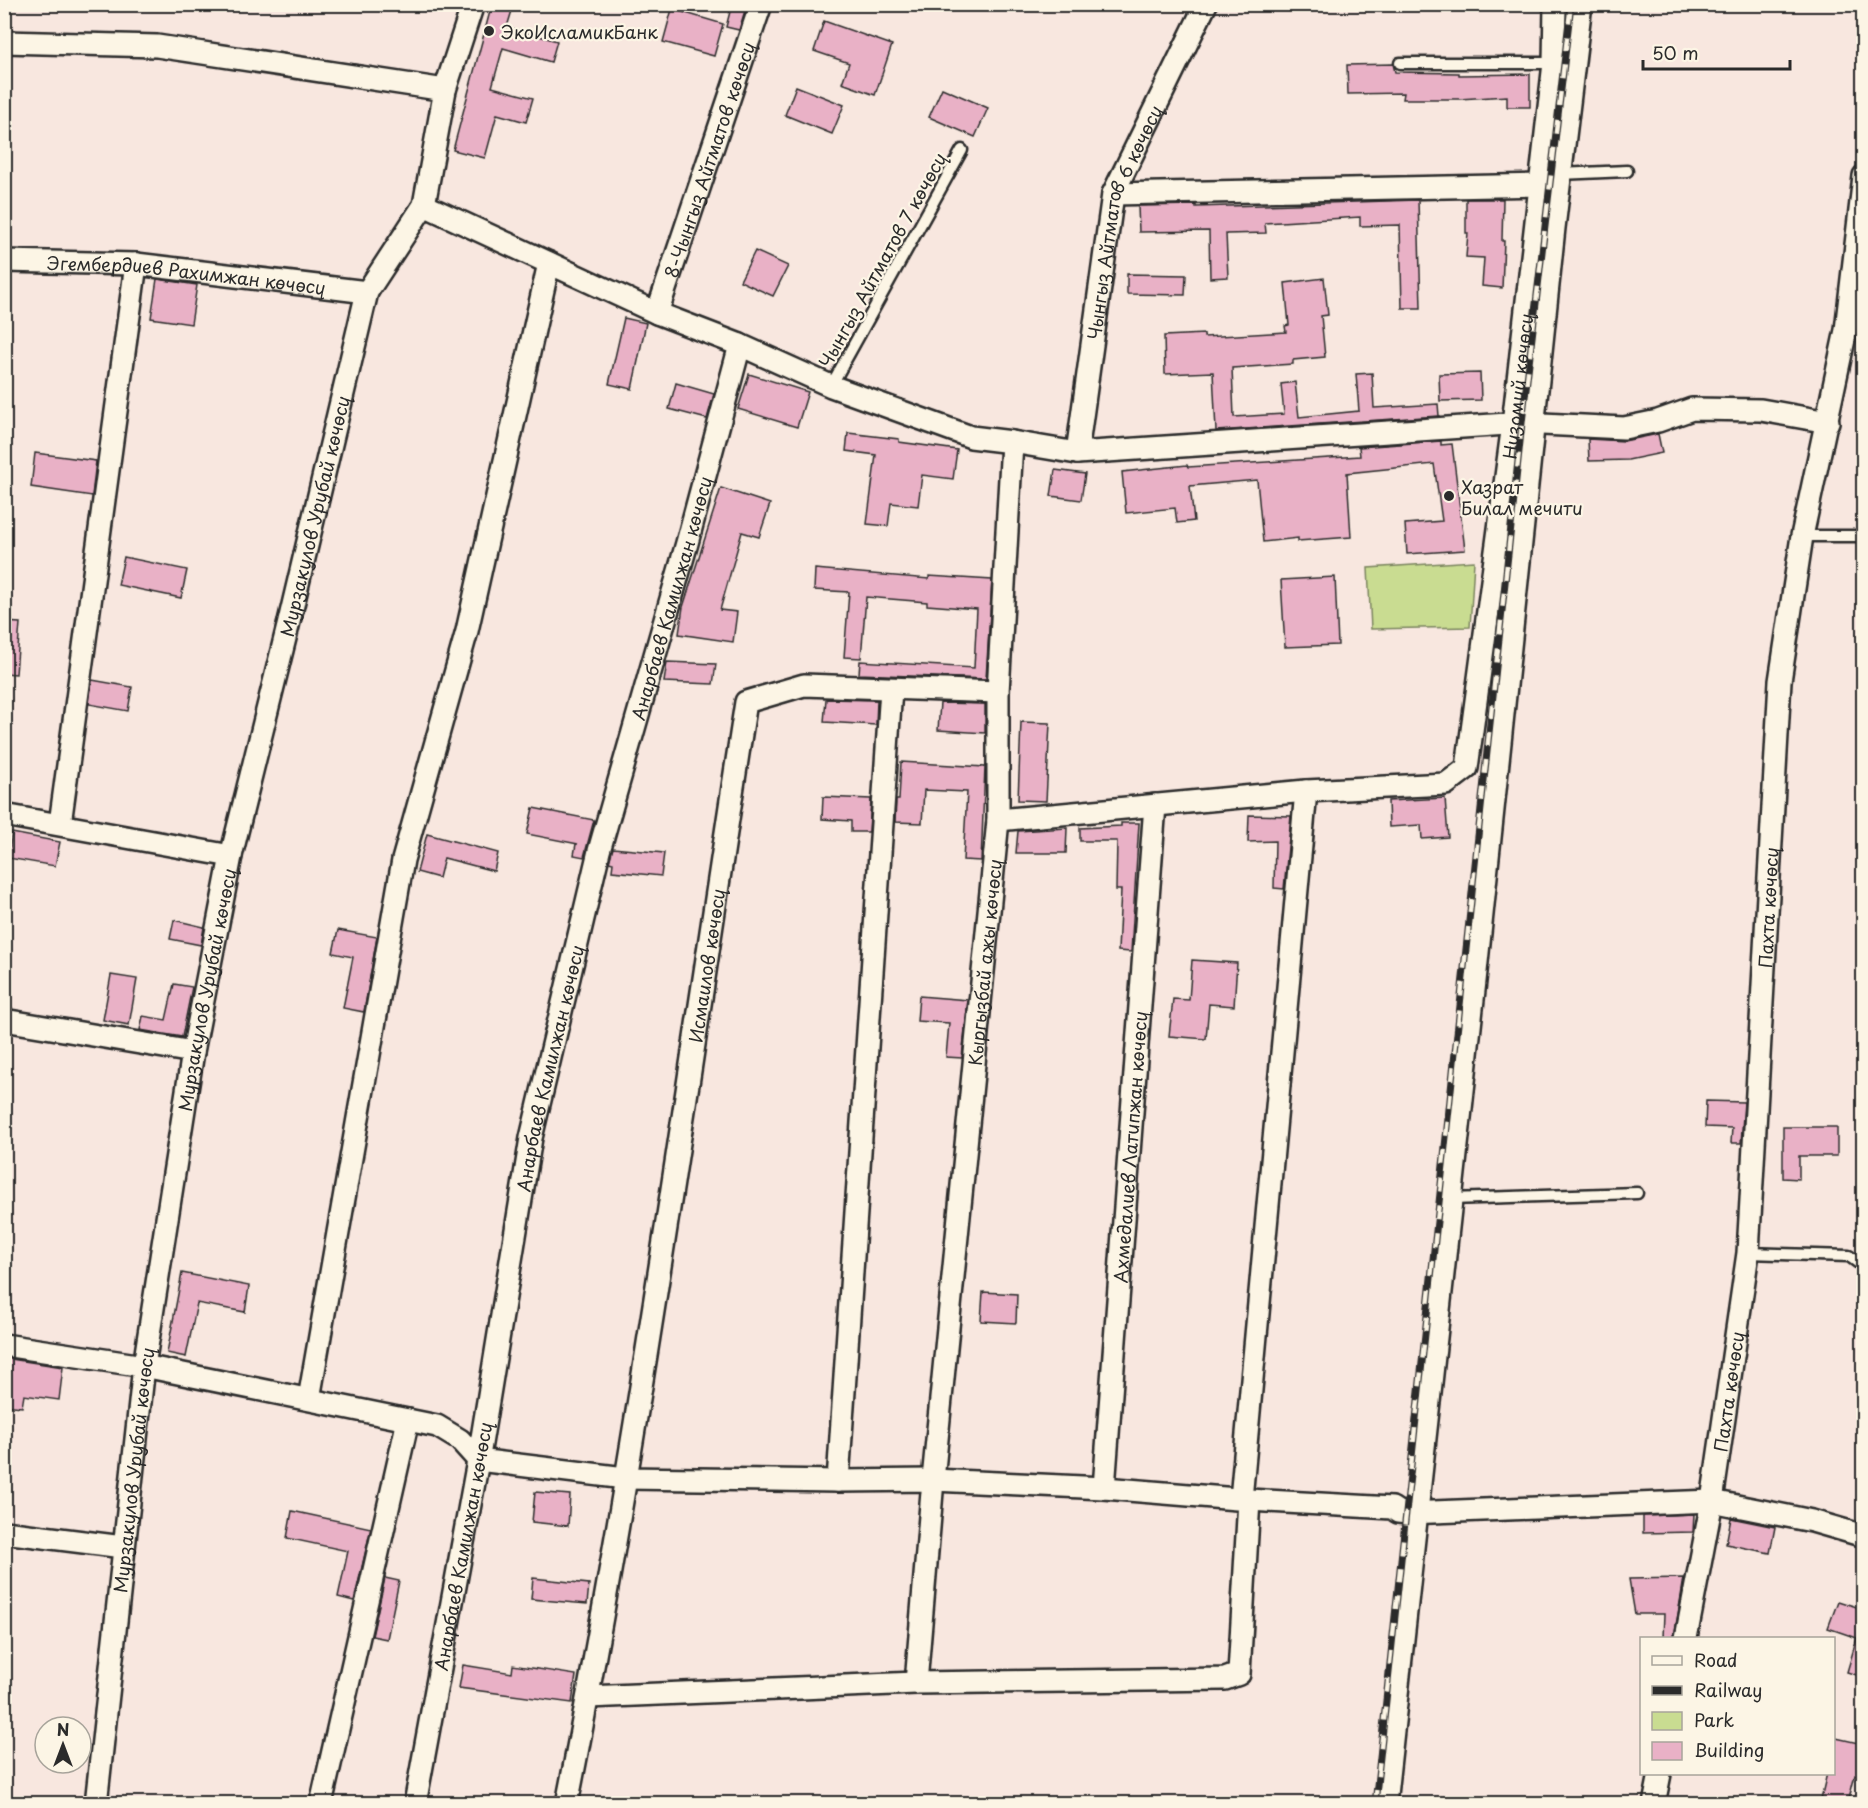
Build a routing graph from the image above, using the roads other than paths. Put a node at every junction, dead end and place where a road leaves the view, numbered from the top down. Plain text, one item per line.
1 (473, 4) edge
2 (761, 4) edge
3 (1206, 4) edge
4 (1555, 4) edge
5 (1581, 4) edge
6 (4, 42) edge
7 (1400, 63) dead end
8 (1554, 63) junction
9 (445, 90) junction
10 (962, 150) dead end
11 (1627, 171) dead end
12 (1560, 174) junction
13 (1863, 176) edge
14 (1540, 184) junction
15 (1113, 194) junction
16 (424, 205) junction
17 (4, 261) edge
18 (549, 263) junction
19 (136, 264) junction
20 (367, 292) junction
21 (657, 313) junction
22 (1855, 334) edge
23 (740, 345) junction
24 (831, 386) junction
25 (1828, 422) junction
26 (1523, 424) junction
27 (1012, 441) junction
28 (1077, 453) junction
29 (1802, 536) junction
30 (1863, 536) edge
31 (891, 689) junction
32 (998, 692) junction
33 (1306, 791) junction
34 (1155, 805) junction
35 (4, 815) edge
36 (998, 820) junction
37 (60, 824) junction
38 (231, 856) junction
39 (4, 1020) edge
40 (194, 1053) junction
41 (1637, 1193) dead end
42 (1451, 1199) junction
43 (1748, 1252) junction
44 (1863, 1267) edge
45 (4, 1345) edge
46 (144, 1366) junction
47 (309, 1399) junction
48 (408, 1420) junction
49 (478, 1460) junction
50 (625, 1478) junction
51 (933, 1480) junction
52 (838, 1481) junction
53 (1104, 1488) junction
54 (1245, 1500) junction
55 (1712, 1501) junction
56 (1417, 1512) junction
57 (4, 1532) edge
58 (1863, 1536) edge
59 (123, 1547) junction
60 (1686, 1637) edge
61 (916, 1683) junction
62 (588, 1697) junction
63 (1660, 1775) edge
64 (96, 1803) edge
65 (321, 1803) edge
66 (415, 1803) edge
67 (567, 1803) edge
68 (1385, 1803) edge
69 (1654, 1803) edge

1 - 9 street
2 - 21 street, 8-Чынгыз Айтматов көчөсү
3 - 15 street, Чынгыз Айтматов 6 көчөсү
4 - 8 street, Низомий көчөсү
5 - 12 street
6 - 9 street
7 - 8 lane
8 - 14 street, Низомий көчөсү
9 - 16 street
10 - 24 lane, Чынгыз Айтматов 7 көчөсү
11 - 12 lane
12 - 26 street
13 - 22 street, Пахта көчөсү
14 - 15 street
14 - 26 street, Низомий көчөсү
15 - 28 street, Чынгыз Айтматов 6 көчөсү
16 - 18 street
16 - 20 street, Мурзакулов Урубай көчөсү
17 - 19 street, Эгембердиев Рахимжан көчөсү
18 - 21 street
18 - 47 street
19 - 20 street, Эгембердиев Рахимжан көчөсү
19 - 37 street
20 - 38 street, Мурзакулов Урубай көчөсү
21 - 23 street
22 - 25 street, Пахта көчөсү
23 - 24 street
23 - 49 street, Анарбаев Камилжан көчөсү
24 - 27 street
25 - 26 street
25 - 29 street, Пахта көчөсү
26 - 28 street
26 - 33 street, Низомий көчөсү
26 - 42 street
27 - 28 street
27 - 32 street, Кыргызбай ажы көчөсү
29 - 30 lane
29 - 43 street, Пахта көчөсү
31 - 32 street, Исмаилов көчөсү
31 - 50 street, Исмаилов көчөсү
31 - 52 street
32 - 36 street, Кыргызбай ажы көчөсү
33 - 34 street
33 - 54 street
34 - 36 street
34 - 53 street, Ахмедалиев Латипжан көчөсү
35 - 37 street
36 - 51 street, Кыргызбай ажы көчөсү
37 - 38 street
38 - 40 street, Мурзакулов Урубай көчөсү
39 - 40 street
40 - 46 street, Мурзакулов Урубай көчөсү
41 - 42 lane
42 - 56 street
43 - 44 lane
43 - 55 street, Пахта көчөсү
45 - 46 street
46 - 47 street
46 - 59 street, Мурзакулов Урубай көчөсү
47 - 48 street
48 - 49 street
48 - 65 street
49 - 50 street
49 - 66 street, Анарбаев Камилжан көчөсү
50 - 52 street
50 - 62 street
51 - 52 street
51 - 53 street
51 - 61 street, Кыргызбай ажы көчөсү
53 - 54 street
54 - 56 street
54 - 61 street
55 - 56 street
55 - 58 street
55 - 60 street, Пахта көчөсү
56 - 68 street
57 - 59 street
59 - 64 street, Мурзакулов Урубай көчөсү
61 - 62 street
62 - 67 street
63 - 69 street

